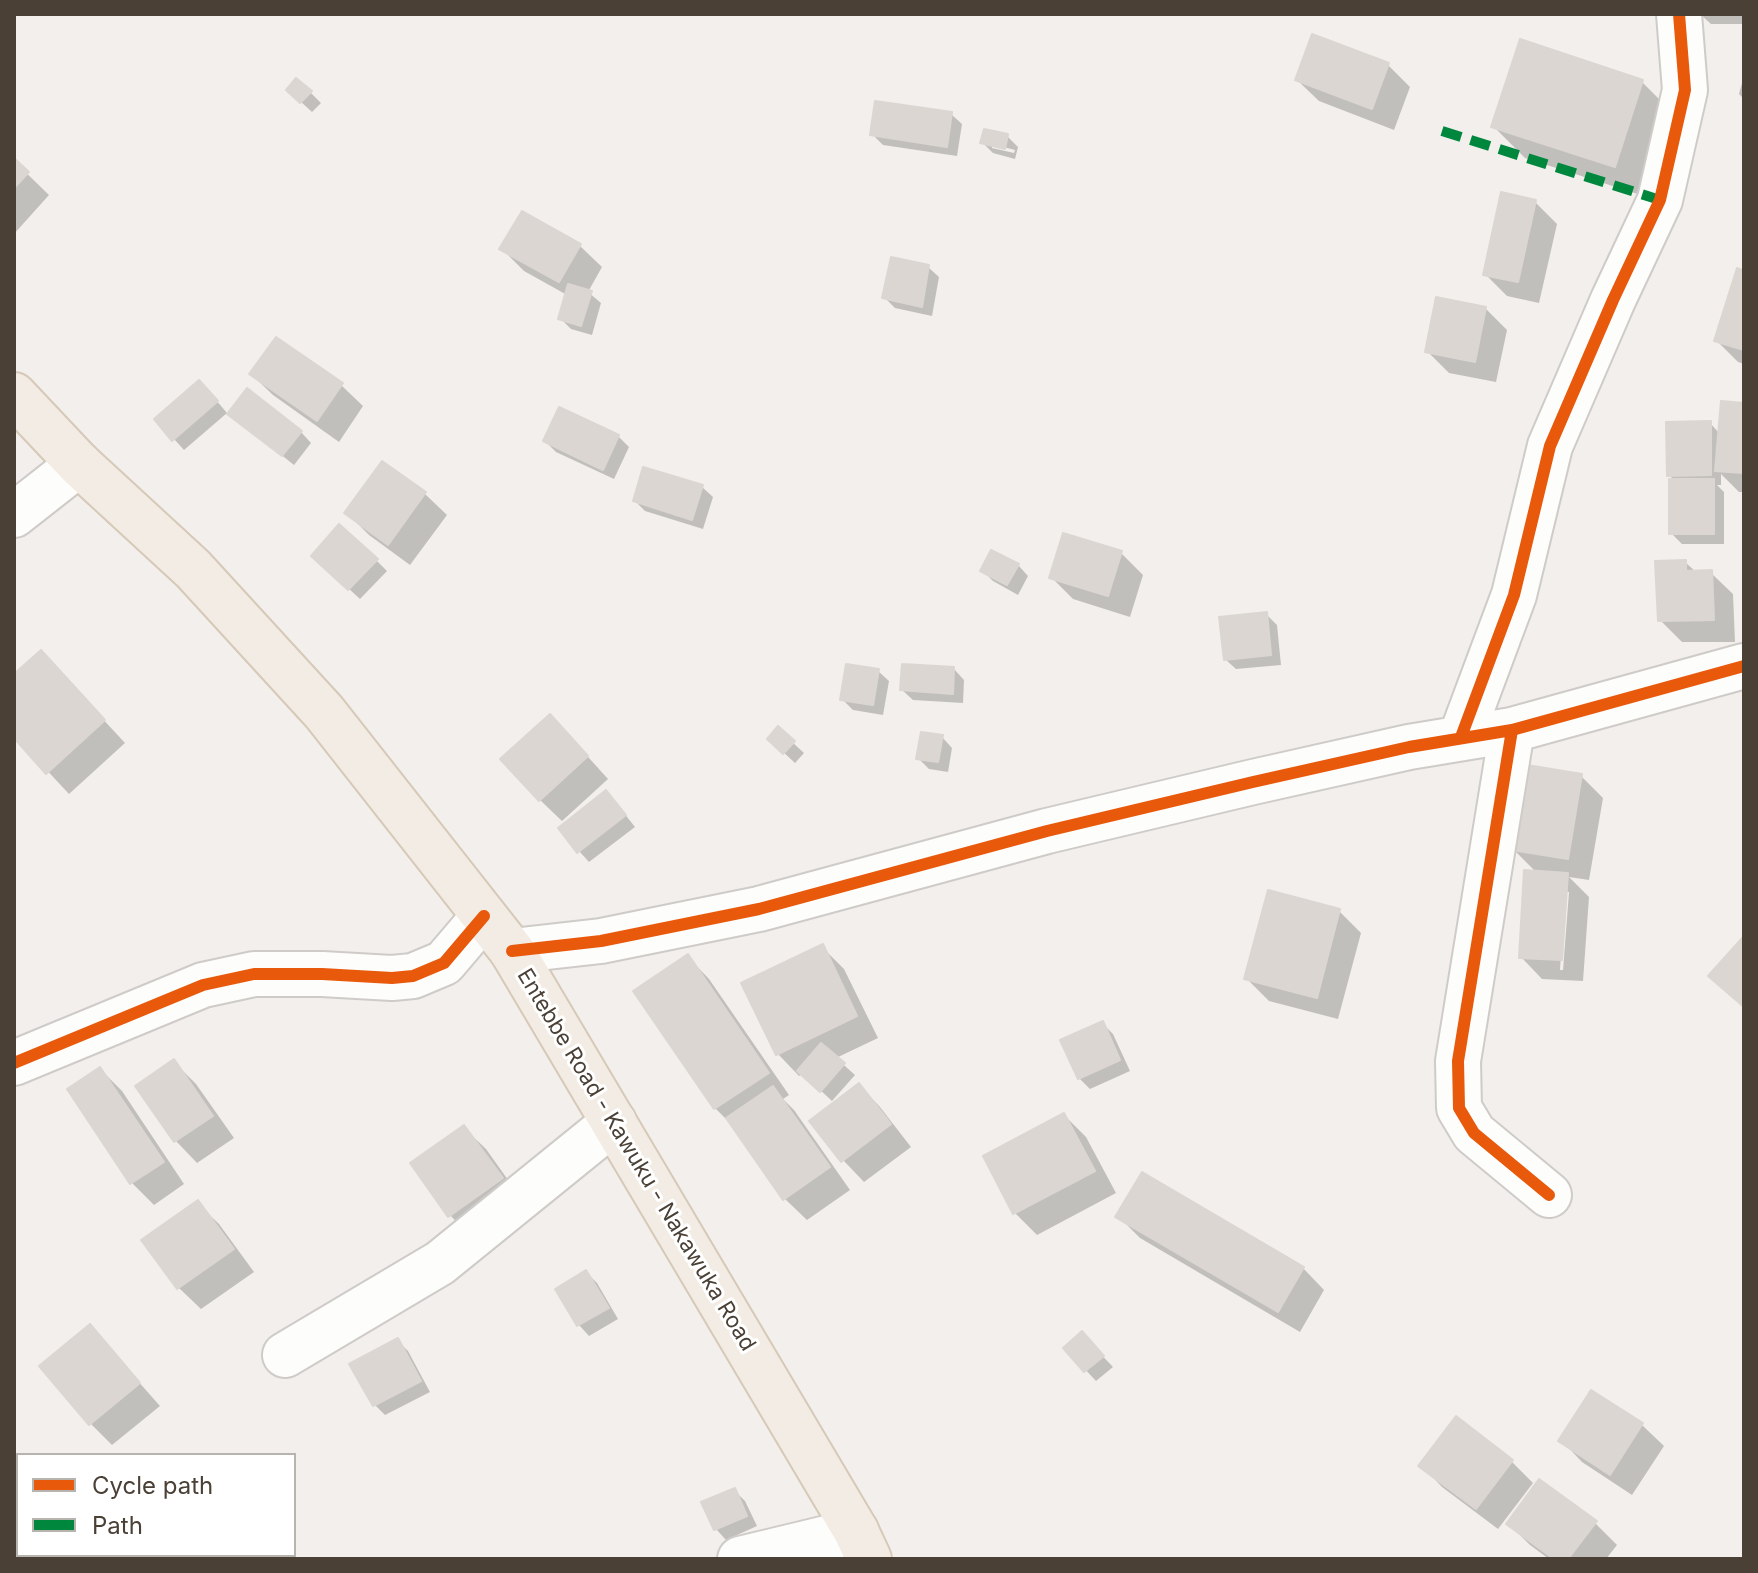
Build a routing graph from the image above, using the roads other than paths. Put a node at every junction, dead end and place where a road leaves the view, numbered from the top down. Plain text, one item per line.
1 (1679, 14) edge
2 (14, 395) edge
3 (79, 464) junction
4 (14, 515) edge
5 (1744, 666) edge
6 (1512, 730) junction
7 (1461, 737) junction
8 (484, 916) junction
9 (512, 951) junction
10 (14, 1063) edge
11 (614, 1122) junction
12 (1549, 1195) dead end
13 (285, 1355) dead end
14 (863, 1545) edge
15 (740, 1559) edge

1 - 7 street
2 - 3 main road, Entebbe Road - Kawuku - Nakawuka Road
3 - 4 street
3 - 8 main road, Entebbe Road - Kawuku - Nakawuka Road
5 - 6 street
6 - 7 street
6 - 12 street
7 - 9 street
8 - 9 main road, Entebbe Road - Kawuku - Nakawuka Road
8 - 10 street
9 - 11 main road, Entebbe Road - Kawuku - Nakawuka Road
11 - 13 street
11 - 14 main road, Entebbe Road - Kawuku - Nakawuka Road
14 - 15 street

